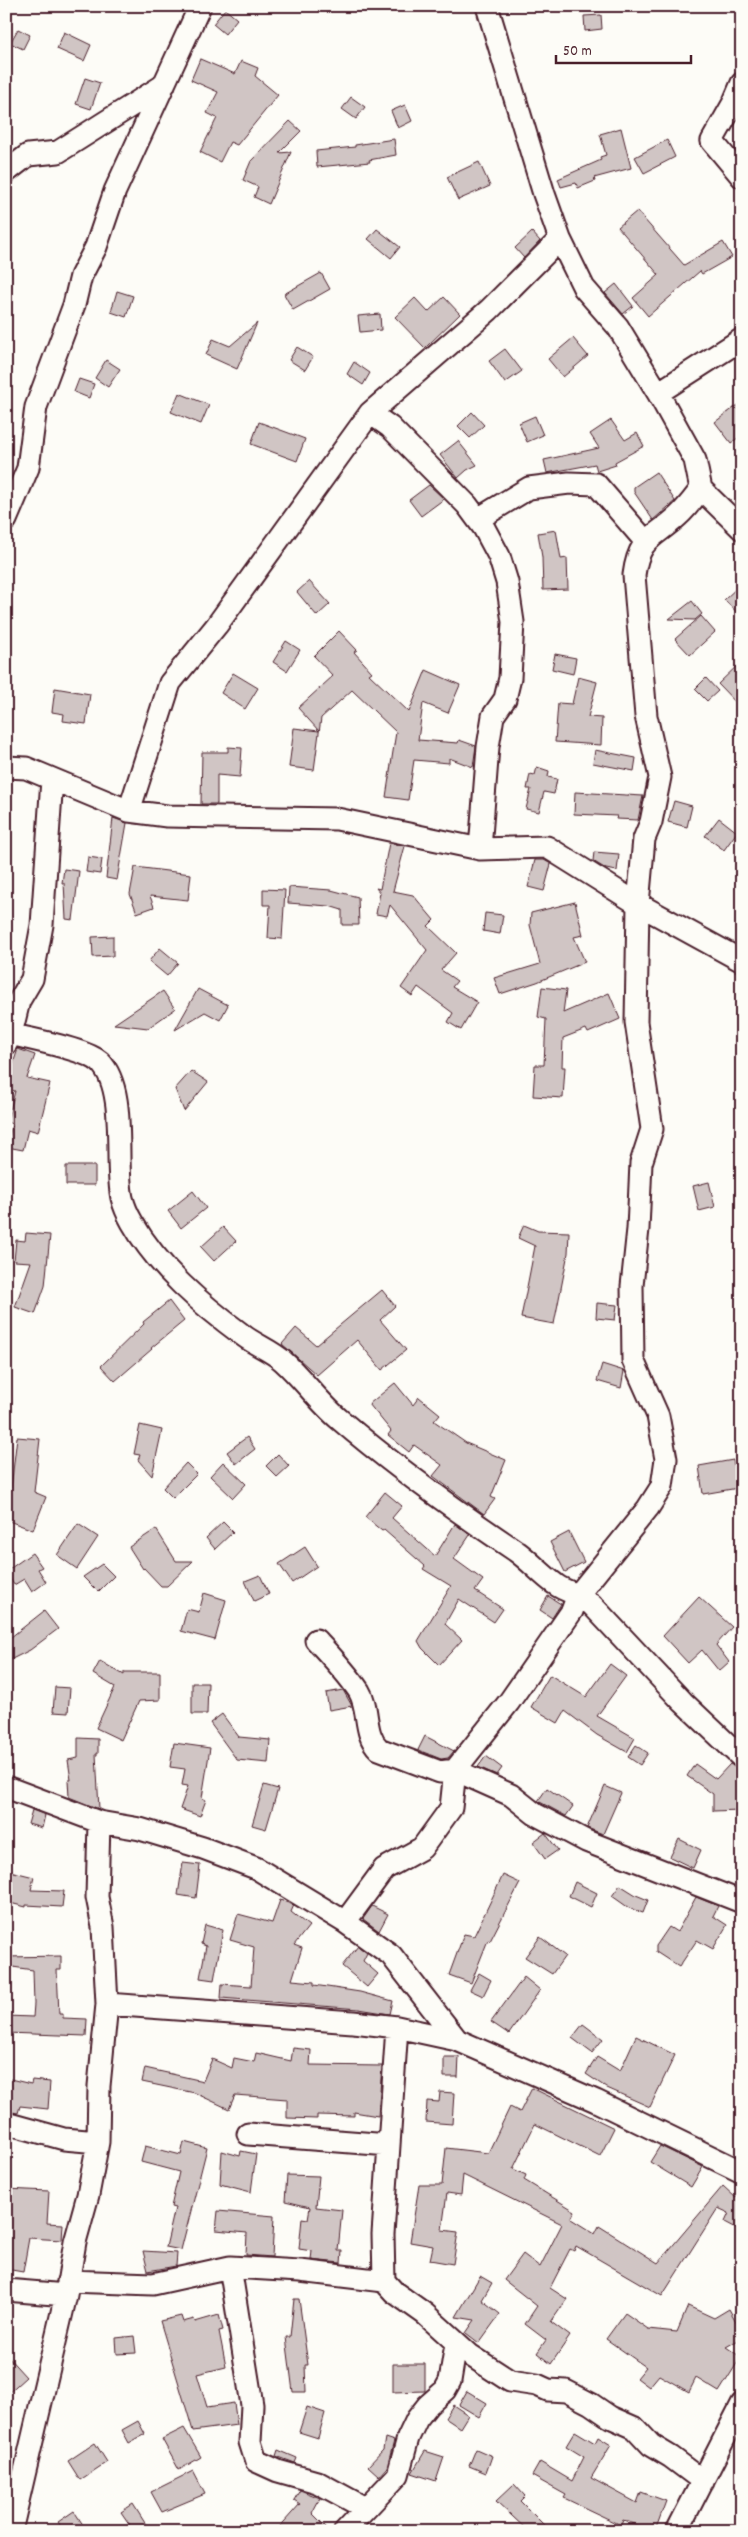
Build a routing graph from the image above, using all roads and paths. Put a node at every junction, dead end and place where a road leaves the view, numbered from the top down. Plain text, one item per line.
1 (200, 6) edge
2 (487, 6) edge
3 (742, 83) edge
4 (164, 85) junction
5 (6, 172) edge
6 (742, 177) edge
7 (560, 239) junction
8 (742, 339) edge
9 (658, 393) junction
10 (370, 413) junction
11 (701, 489) junction
12 (478, 519) junction
13 (6, 520) edge
14 (742, 529) edge
15 (646, 542) junction
16 (6, 767) edge
17 (52, 779) junction
18 (129, 811) junction
19 (480, 849) junction
20 (638, 904) junction
21 (742, 961) edge
22 (9, 1039) edge
23 (578, 1595) junction
24 (316, 1640) dead end
25 (742, 1758) edge
26 (455, 1770) junction
27 (6, 1787) edge
28 (100, 1822) junction
29 (742, 1902) edge
30 (345, 1922) junction
31 (107, 2004) junction
32 (397, 2027) junction
33 (457, 2040) junction
34 (6, 2123) edge
35 (248, 2134) dead end
36 (98, 2142) junction
37 (389, 2145) junction
38 (742, 2172) edge
39 (230, 2267) junction
40 (384, 2281) junction
41 (67, 2288) junction
42 (6, 2290) edge
43 (456, 2344) junction
44 (742, 2404) edge
45 (703, 2482) junction
46 (366, 2508) junction
47 (10, 2531) edge
48 (345, 2531) edge
49 (677, 2531) edge

1 - 4 street
2 - 7 street
3 - 6 street
4 - 5 street
4 - 13 street
7 - 9 street
7 - 10 street
8 - 9 street
9 - 11 street
10 - 12 street
10 - 18 street
11 - 14 street
11 - 15 street
12 - 15 street
12 - 19 street
15 - 20 street
16 - 17 street
17 - 18 street
17 - 22 street
18 - 19 street
19 - 20 street
20 - 21 street
20 - 23 street
22 - 23 street
23 - 25 street
23 - 26 street
24 - 26 street
26 - 29 street
26 - 30 street
27 - 28 street
28 - 30 street
28 - 31 street
30 - 33 street
31 - 32 street
31 - 36 street
32 - 33 street
32 - 37 street
33 - 38 street
34 - 36 street
35 - 37 street
36 - 41 street
37 - 40 street
39 - 40 street
39 - 41 street
39 - 46 street
40 - 43 street
41 - 42 street
41 - 47 street
43 - 45 street
43 - 46 street
44 - 45 street
45 - 49 street
46 - 48 street

